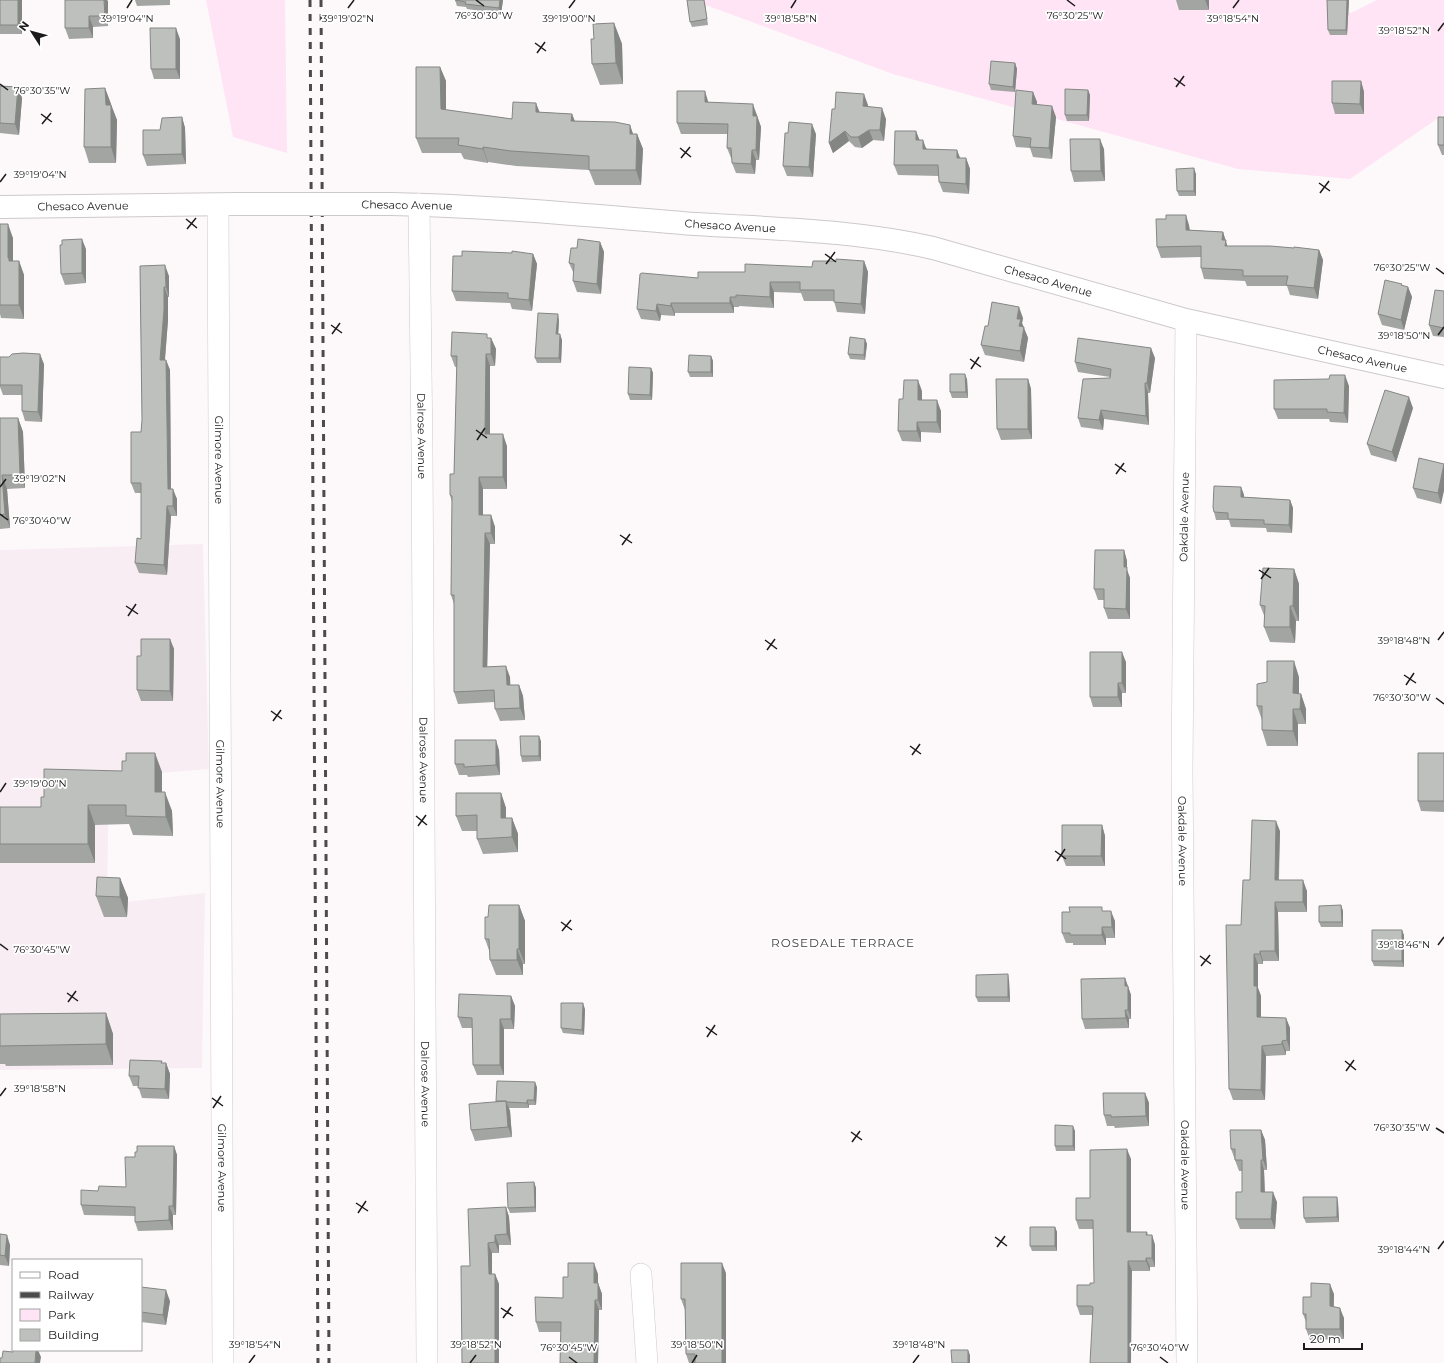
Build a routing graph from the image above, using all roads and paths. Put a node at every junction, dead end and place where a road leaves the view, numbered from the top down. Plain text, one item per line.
1 (227, 204) junction
2 (419, 204) junction
3 (0, 207) edge
4 (1186, 320) junction
5 (1444, 377) edge
6 (641, 1274) dead end
7 (223, 1363) edge
8 (427, 1363) edge
9 (647, 1363) edge
10 (1187, 1363) edge

1 - 2 street, Chesaco Avenue, bridge
1 - 3 street, Chesaco Avenue
1 - 7 street, Gilmore Avenue
2 - 4 street, Chesaco Avenue
2 - 8 street, Dalrose Avenue
4 - 5 street, Chesaco Avenue
4 - 10 street, Oakdale Avenue
6 - 9 street

